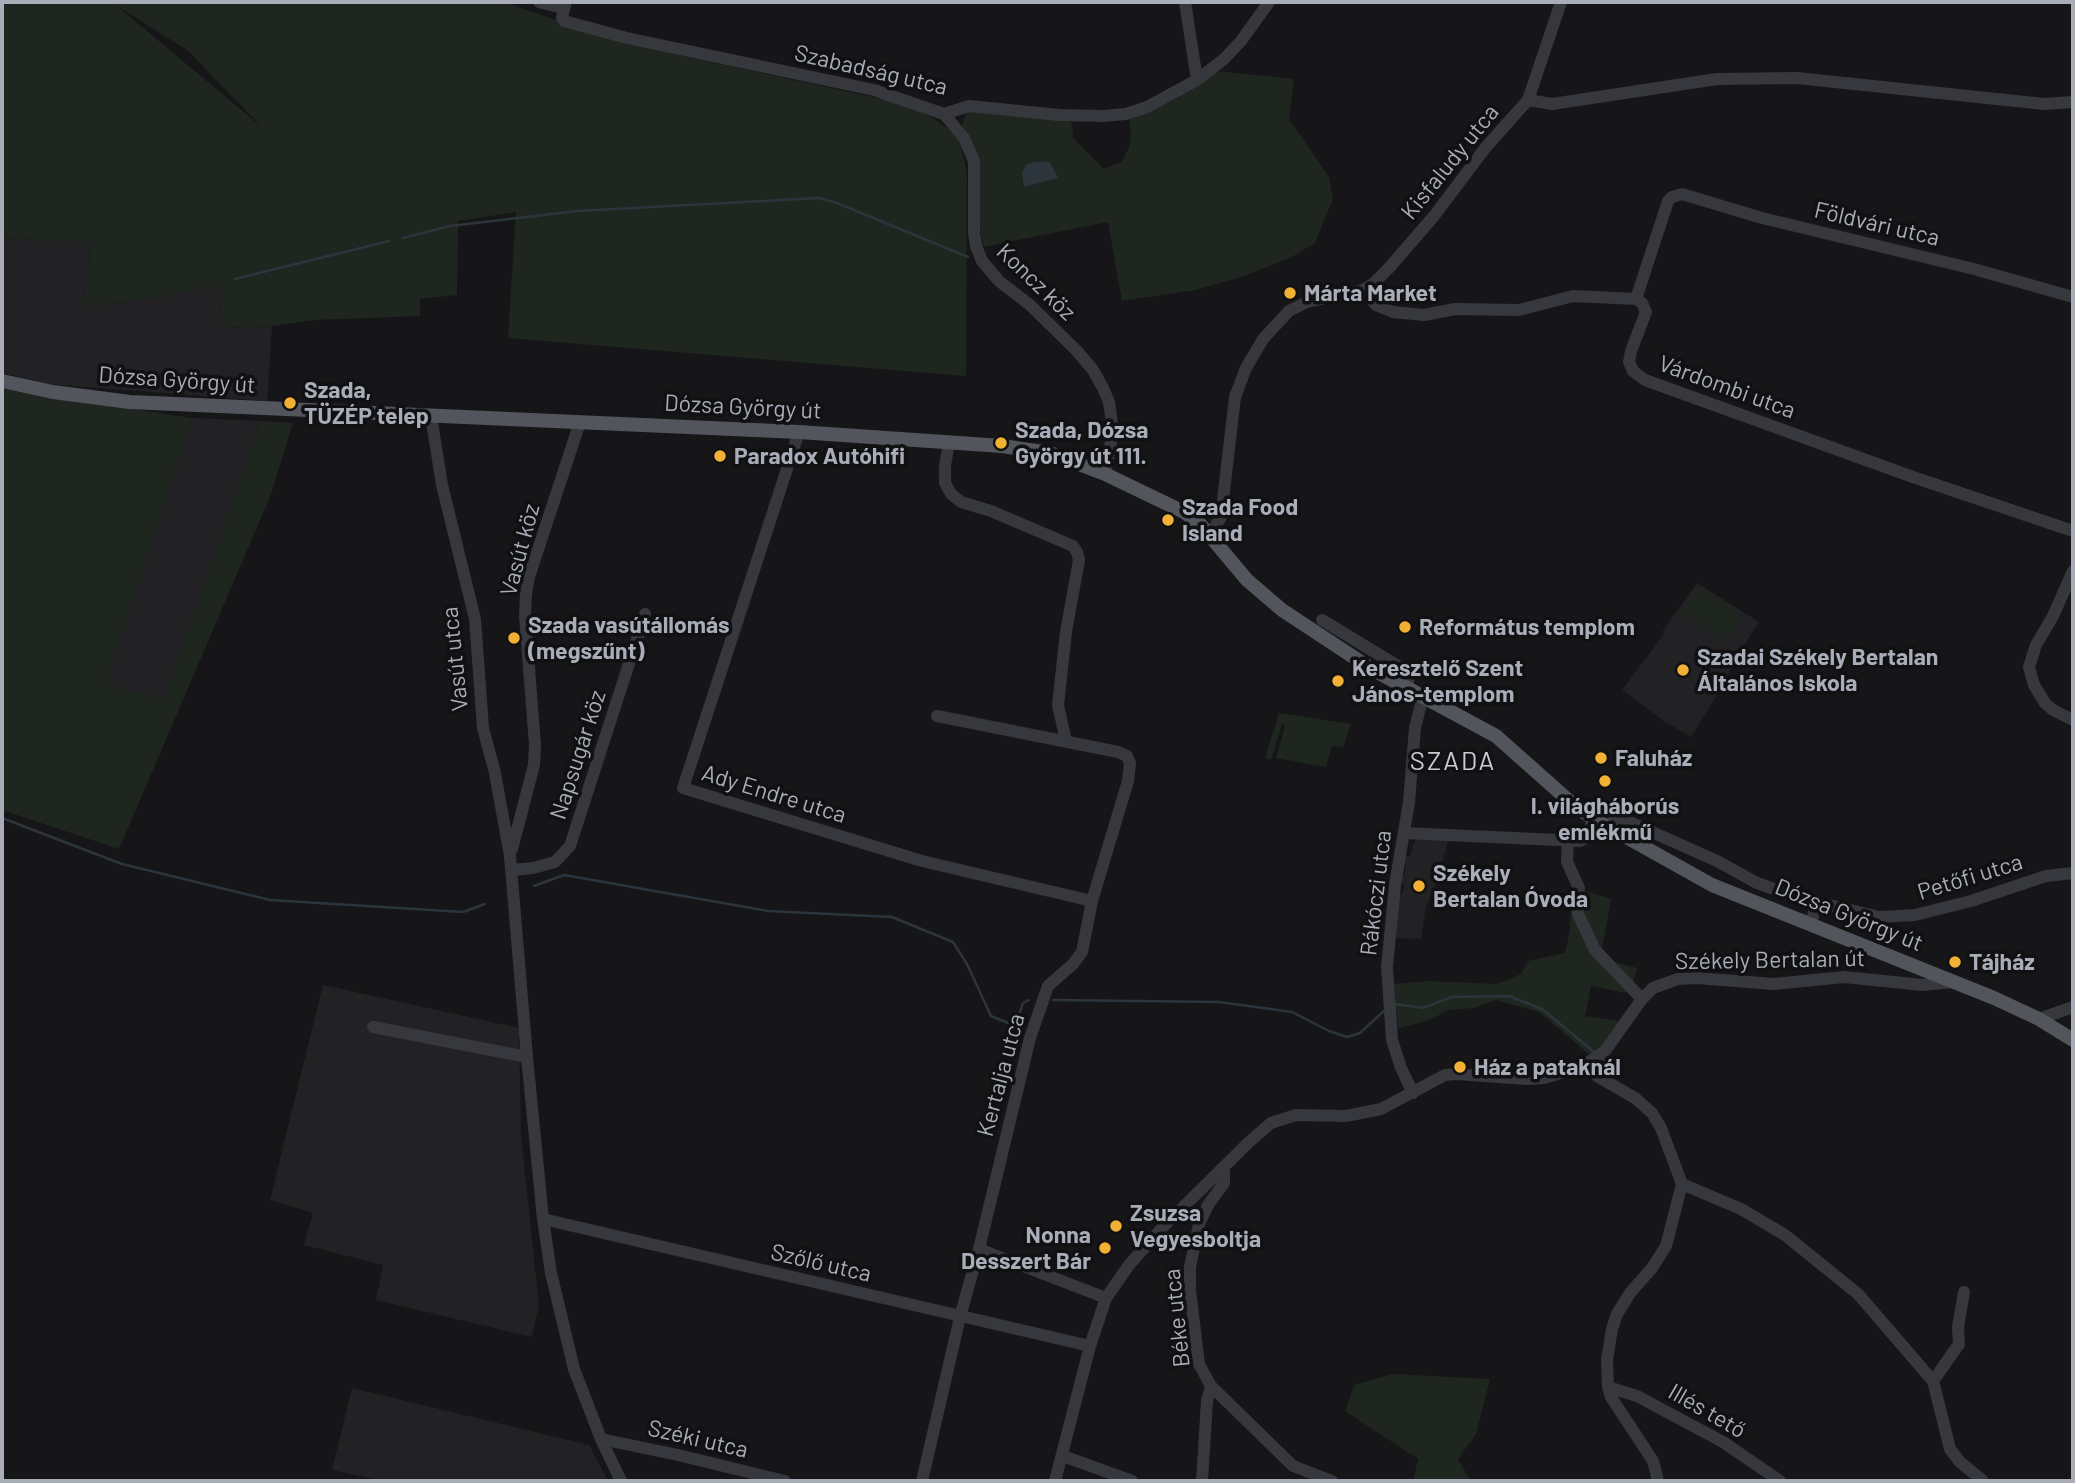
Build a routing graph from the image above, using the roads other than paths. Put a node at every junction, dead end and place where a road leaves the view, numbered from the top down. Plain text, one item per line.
1 (539, 2) edge
2 (1185, 2) edge
3 (1269, 2) edge
4 (1561, 2) edge
5 (565, 5) edge
6 (1197, 80) junction
7 (1528, 100) junction
8 (2073, 102) edge
9 (944, 114) junction
10 (1363, 290) junction
11 (2073, 297) edge
12 (1636, 299) junction
13 (2, 381) edge
14 (430, 416) junction
15 (580, 422) junction
16 (799, 432) junction
17 (949, 442) junction
18 (1105, 474) junction
19 (2073, 531) edge
20 (1210, 536) junction
21 (2073, 571) edge
22 (645, 614) dead end
23 (1322, 620) dead end
24 (1407, 688) junction
25 (1423, 696) junction
26 (937, 716) dead end
27 (2073, 720) edge
28 (1066, 741) junction
29 (500, 797) junction
30 (525, 797) junction
31 (1594, 820) junction
32 (1609, 828) junction
33 (1404, 833) junction
34 (1563, 839) junction
35 (510, 856) junction
36 (512, 870) junction
37 (2073, 873) edge
38 (1092, 901) junction
39 (1816, 904) junction
40 (1811, 925) junction
41 (1953, 982) junction
42 (1642, 999) junction
43 (2073, 1007) edge
44 (2039, 1019) junction
45 (373, 1027) dead end
46 (2073, 1040) edge
47 (527, 1057) junction
48 (1589, 1062) junction
49 (1413, 1093) junction
50 (1224, 1168) junction
51 (1682, 1184) junction
52 (543, 1219) junction
53 (979, 1249) junction
54 (1964, 1292) dead end
55 (1106, 1298) junction
56 (960, 1317) junction
57 (1090, 1346) junction
58 (1933, 1381) junction
59 (1211, 1386) junction
60 (1608, 1387) junction
61 (601, 1439) junction
62 (1063, 1456) junction
63 (621, 1481) edge
64 (785, 1481) edge
65 (922, 1481) edge
66 (1055, 1481) edge
67 (1132, 1481) edge
68 (1202, 1481) edge
69 (1332, 1481) edge
70 (1658, 1481) edge
71 (1780, 1481) edge
72 (1983, 1481) edge

1 - 5 street
2 - 6 street
3 - 6 street, Szabadság utca
4 - 7 street
5 - 9 street, Szabadság utca
6 - 9 street, Szabadság utca
7 - 8 street, Kisfaludy utca
7 - 10 street, Kisfaludy utca
9 - 18 street, Koncz köz
10 - 12 street
10 - 20 street, Kisfaludy utca
11 - 12 street, Földvári utca
12 - 19 street, Várdombi utca
13 - 14 main road, Dózsa György út
14 - 15 main road, Dózsa György út
14 - 29 street, Vasút utca
15 - 16 main road, Dózsa György út
15 - 30 street, Vasút köz
16 - 17 main road, Dózsa György út
16 - 38 street, Ady Endre utca
17 - 18 main road, Dózsa György út
17 - 28 street
18 - 20 main road, Dózsa György út
20 - 24 main road, Dózsa György út
21 - 27 street
22 - 36 street, Napsugár köz
23 - 24 street
24 - 25 main road, Dózsa György út
25 - 31 main road, Dózsa György út
25 - 33 street, Rákóczi utca
26 - 28 street, Kertalja utca
28 - 38 street, Kertalja utca
29 - 30 street
29 - 35 street, Vasút utca
30 - 35 street, Vasút köz
31 - 32 main road, Dózsa György út
31 - 34 street
32 - 39 street, Dózsa György út
32 - 40 main road, Dózsa György út
33 - 34 street
33 - 49 street, Rákóczi utca
34 - 42 street
35 - 36 street, Vasút utca
36 - 47 street, Vasút utca
37 - 39 street, Petőfi utca
38 - 53 street, Kertalja utca
39 - 40 street
40 - 41 main road, Dózsa György út
41 - 42 street, Székely Bertalan út
41 - 44 main road, Dózsa György út
42 - 48 street, Székely Bertalan út
43 - 44 street
44 - 46 main road, Dózsa György út
45 - 47 street
47 - 52 street, Vasút utca
48 - 49 street, Székely Bertalan út
48 - 51 street
49 - 50 street, Székely Bertalan út
50 - 55 street, Székely Bertalan út
50 - 59 street, Béke utca
51 - 58 street
51 - 60 street
52 - 56 street, Szőlő utca
52 - 61 street, Vasút utca
53 - 55 street
53 - 56 street, Kertalja utca
54 - 58 street
55 - 57 street, Székely Bertalan út
56 - 57 street, Szőlő utca
56 - 65 street, Kertalja utca
57 - 62 street, Székely Bertalan út
58 - 72 street
59 - 68 street, Béke utca
59 - 69 street, Béke utca
60 - 70 street
60 - 71 street, Illés tető
61 - 63 street, Vasút utca
61 - 64 street, Széki utca
62 - 66 street, Székely Bertalan út
62 - 67 street

